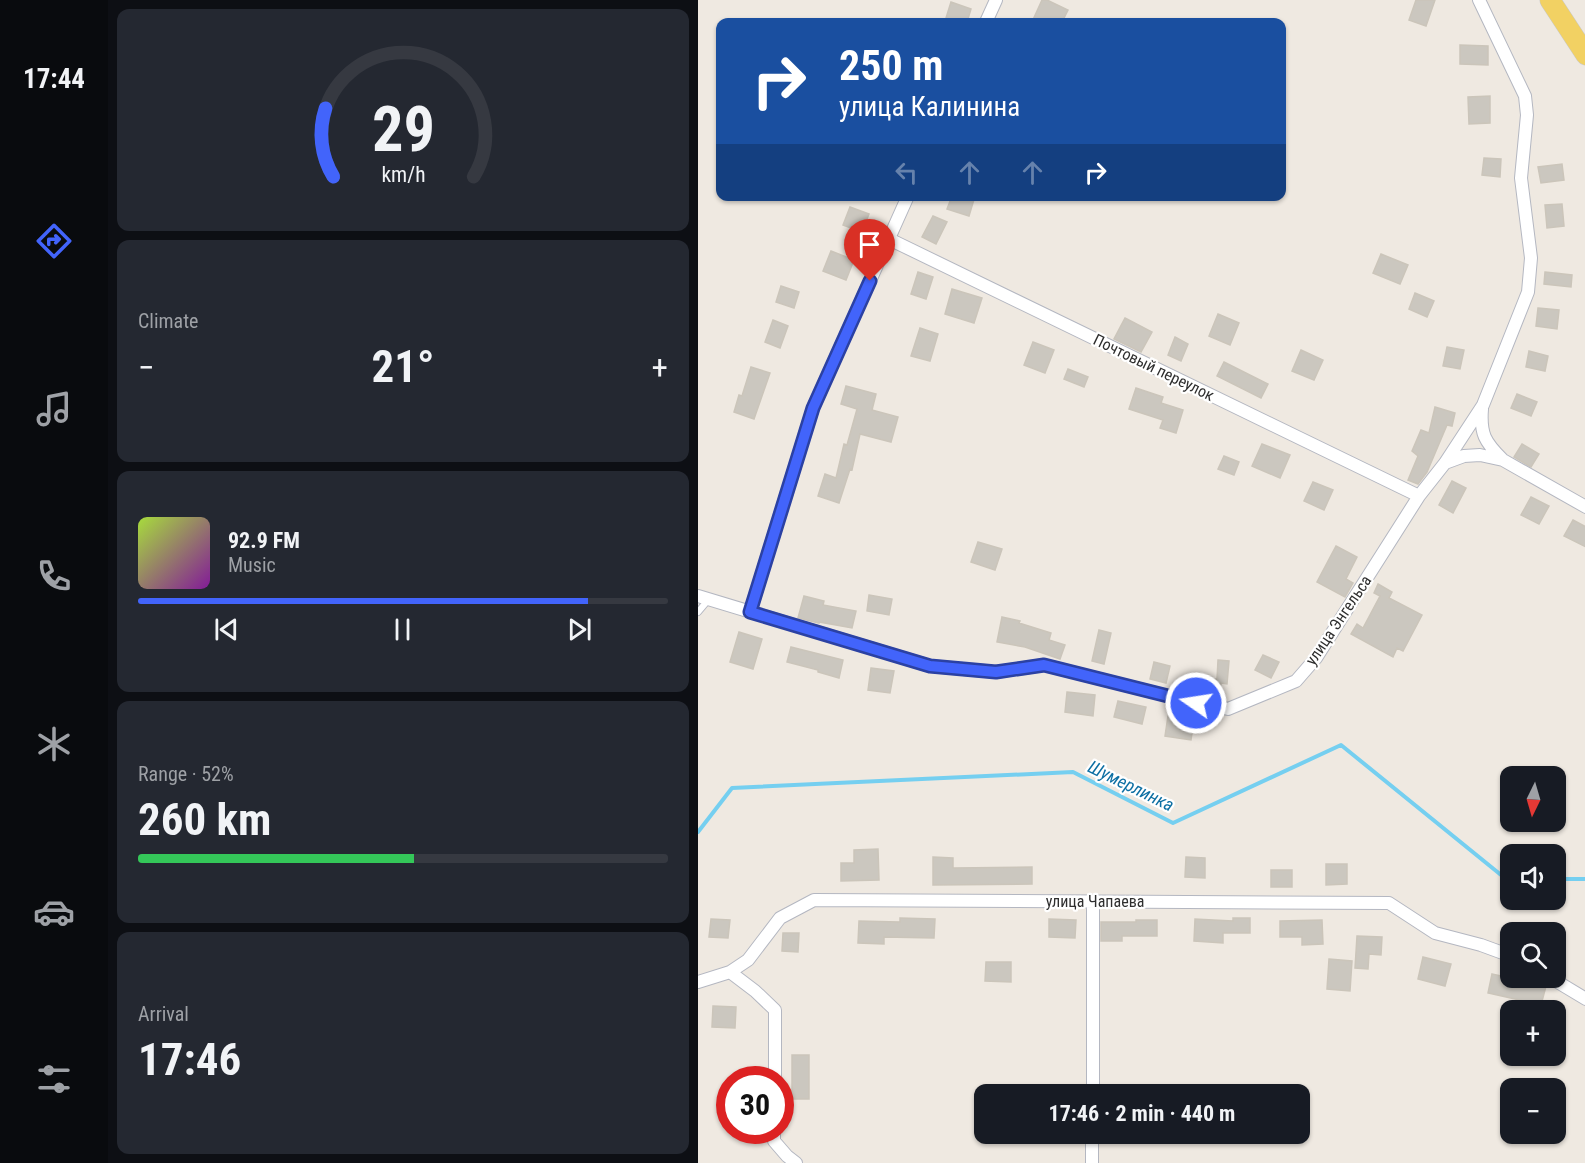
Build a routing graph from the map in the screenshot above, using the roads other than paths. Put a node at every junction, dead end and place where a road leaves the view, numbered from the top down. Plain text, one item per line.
1 (996, 0) edge
2 (1480, 0) edge
3 (1550, 0) edge
4 (988, 18) edge
5 (1586, 55) edge
6 (906, 201) edge
7 (889, 239) junction
8 (1482, 405) junction
9 (1503, 460) junction
10 (1445, 463) junction
11 (1419, 496) junction
12 (1586, 507) edge
13 (703, 597) edge
14 (698, 612) edge
15 (750, 612) junction
16 (1093, 901) junction
17 (1500, 952) edge
18 (730, 972) junction
19 (698, 982) edge
20 (1566, 987) edge
21 (1586, 999) edge
22 (775, 1066) edge
23 (1092, 1084) edge
24 (777, 1144) edge
25 (1092, 1144) edge
26 (796, 1163) edge
27 (1092, 1163) edge

1 - 4 street
2 - 8 street, улица Энгельса
3 - 5 main road
6 - 7 street
7 - 11 street, Почтовый переулок
7 - 15 street
8 - 9 street
8 - 10 street, улица Энгельса
9 - 10 street
9 - 12 street
10 - 11 street, улица Энгельса
11 - 15 street, улица Энгельса
13 - 14 lane
13 - 15 street, улица Энгельса
16 - 17 street, улица Чапаева
16 - 18 street, улица Чапаева
16 - 23 street
18 - 19 street, улица Чапаева
18 - 22 street
20 - 21 street
24 - 26 street
25 - 27 street

